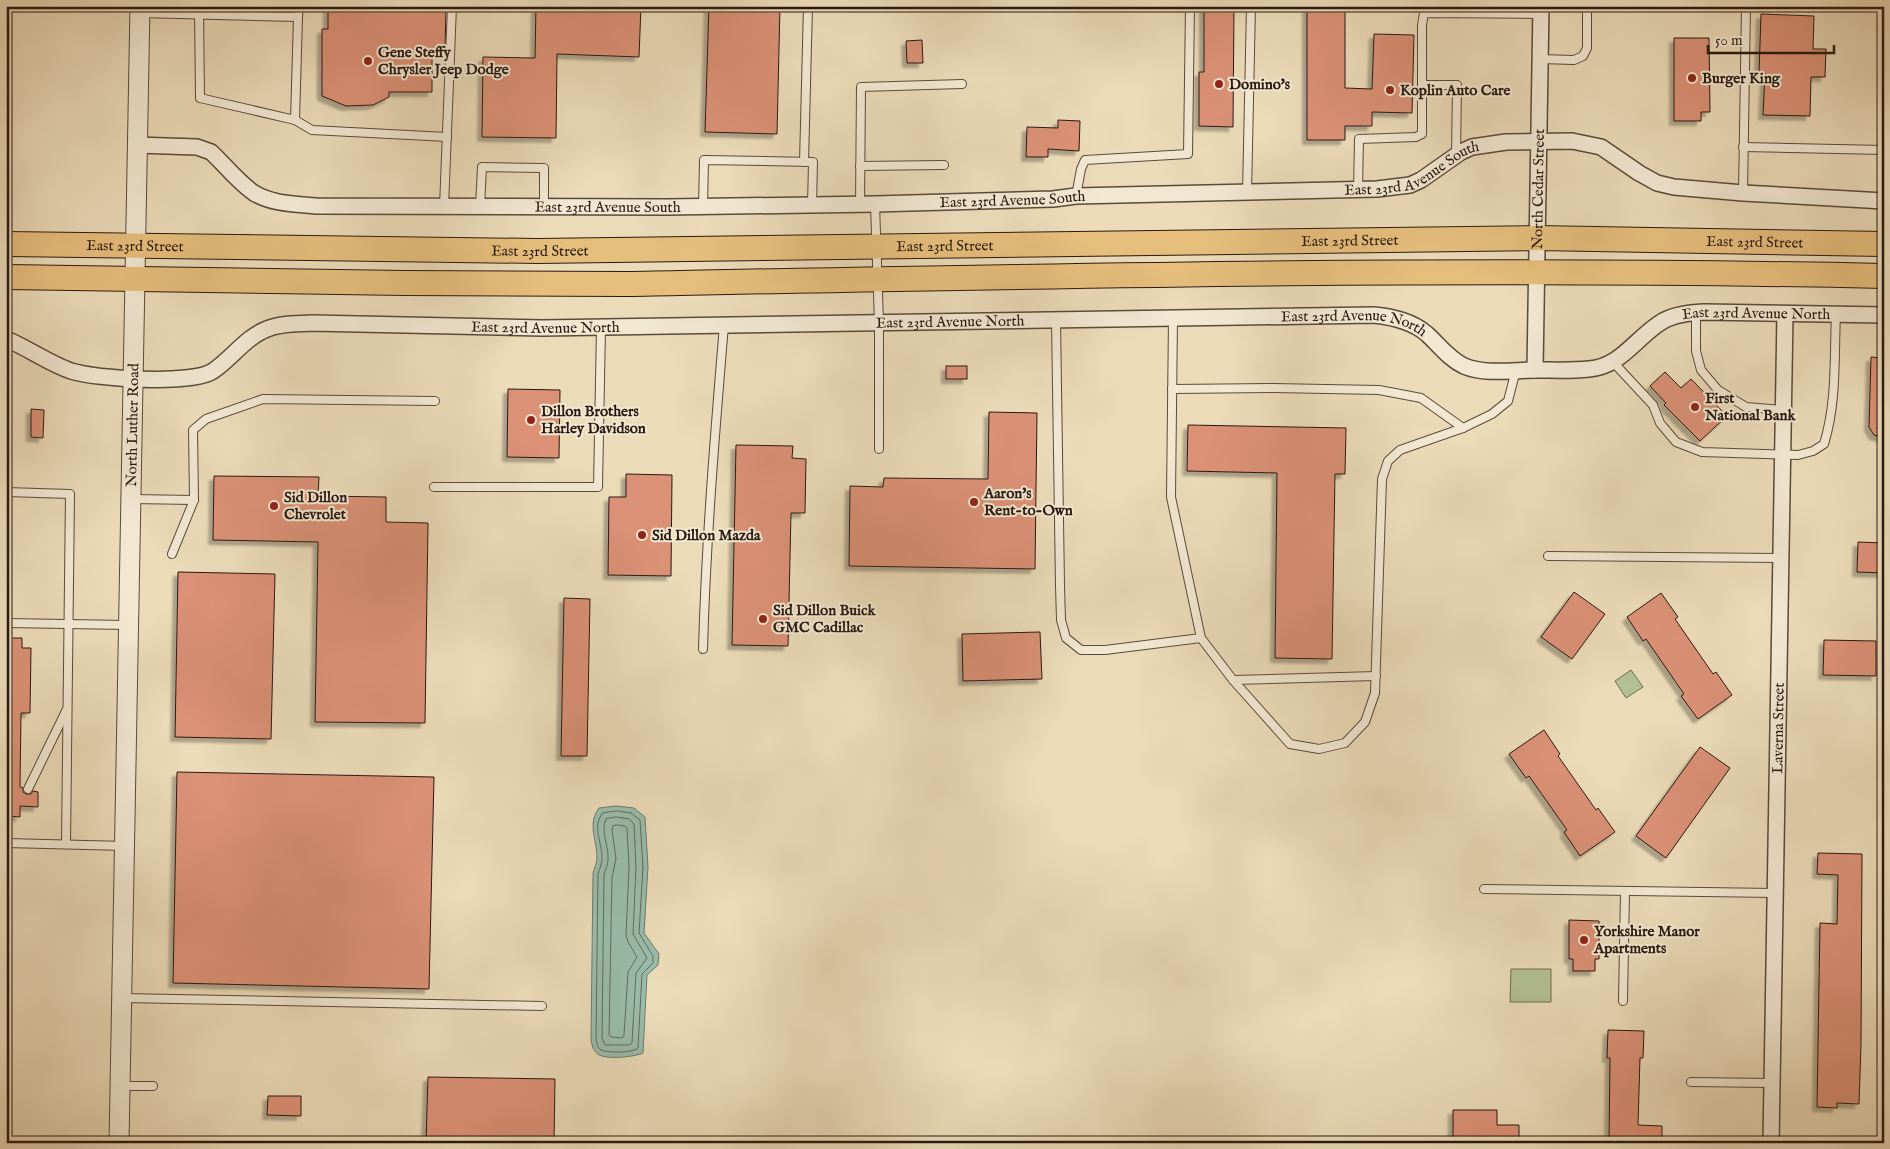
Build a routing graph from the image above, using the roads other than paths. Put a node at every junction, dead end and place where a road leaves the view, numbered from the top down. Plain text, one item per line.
1 (199, 6) edge
2 (299, 6) edge
3 (452, 6) edge
4 (808, 6) edge
5 (1190, 6) edge
6 (1251, 6) edge
7 (1587, 6) edge
8 (1746, 6) edge
9 (139, 10) edge
10 (1541, 10) edge
11 (199, 15) junction
12 (298, 17) junction
13 (1540, 59) junction
14 (962, 84) dead end
15 (1422, 84) junction
16 (295, 120) junction
17 (447, 137) junction
18 (1538, 141) junction
19 (136, 145) junction
20 (1744, 147) junction
21 (1884, 150) edge
22 (1456, 156) junction
23 (804, 162) junction
24 (944, 165) dead end
25 (860, 166) junction
26 (1358, 190) junction
27 (1246, 193) junction
28 (1743, 194) junction
29 (1076, 196) junction
30 (1884, 202) edge
31 (868, 204) junction
32 (812, 206) junction
33 (444, 207) junction
34 (480, 207) junction
35 (544, 207) junction
36 (703, 207) junction
37 (1537, 238) junction
38 (6, 244) edge
39 (1884, 244) edge
40 (135, 246) junction
41 (876, 247) junction
42 (1537, 271) junction
43 (1884, 276) edge
44 (6, 277) edge
45 (134, 279) junction
46 (877, 280) junction
47 (1696, 313) junction
48 (1785, 314) junction
49 (1836, 314) junction
50 (1884, 315) edge
51 (1173, 318) junction
52 (1056, 320) junction
53 (879, 323) junction
54 (724, 326) junction
55 (602, 327) junction
56 (6, 339) edge
57 (1614, 362) junction
58 (1516, 370) junction
59 (1535, 370) junction
60 (133, 378) junction
61 (1172, 389) junction
62 (434, 401) dead end
63 (1783, 410) junction
64 (1462, 428) junction
65 (879, 449) dead end
66 (1782, 456) junction
67 (434, 487) dead end
68 (6, 492) edge
69 (131, 499) junction
70 (194, 500) junction
71 (172, 554) dead end
72 (1548, 556) dead end
73 (1780, 558) junction
74 (6, 623) edge
75 (70, 624) junction
76 (129, 624) junction
77 (1201, 638) junction
78 (703, 650) dead end
79 (1376, 676) junction
80 (1233, 680) junction
81 (68, 707) junction
82 (28, 789) dead end
83 (6, 843) edge
84 (66, 844) junction
85 (125, 846) junction
86 (1484, 889) dead end
87 (1625, 891) junction
88 (1775, 893) junction
89 (122, 998) junction
90 (1623, 1001) dead end
91 (542, 1006) dead end
92 (1691, 1082) dead end
93 (1772, 1083) junction
94 (121, 1086) junction
95 (153, 1086) dead end
96 (1771, 1142) edge
97 (120, 1143) edge
98 (1823, 1143) edge

1 - 11 lane
2 - 12 lane
3 - 17 lane
4 - 23 lane
5 - 29 lane
6 - 27 lane
7 - 13 lane
8 - 20 lane
9 - 11 lane
9 - 19 street, North Luther Road
10 - 13 street, North Cedar Street
10 - 15 lane
11 - 12 lane
11 - 16 lane
12 - 16 lane
13 - 18 street, North Cedar Street
14 - 25 lane
15 - 22 lane
15 - 26 lane
16 - 17 lane
17 - 33 lane
18 - 22 street, East 23rd Avenue South
18 - 28 street, East 23rd Avenue South
18 - 37 street, North Cedar Street
19 - 33 street, East 23rd Avenue South
19 - 40 street, North Luther Road
20 - 21 lane
20 - 28 lane
22 - 26 street, East 23rd Avenue South
23 - 32 lane
23 - 36 lane
24 - 25 lane
25 - 31 lane
26 - 27 street, East 23rd Avenue South
27 - 29 street, East 23rd Avenue South
28 - 30 street, East 23rd Avenue South
29 - 31 street, East 23rd Avenue South
31 - 32 street, East 23rd Avenue South
31 - 41 lane
32 - 36 street, East 23rd Avenue South
33 - 34 street, East 23rd Avenue South
34 - 35 street, East 23rd Avenue South
34 - 35 lane
35 - 36 street, East 23rd Avenue South
37 - 39 main road, East 23rd Street
37 - 41 main road, East 23rd Street
37 - 42 street, North Cedar Street
38 - 40 main road, East 23rd Street
40 - 41 main road, East 23rd Street
40 - 45 street, North Luther Road
41 - 46 lane
42 - 43 main road
42 - 46 main road
42 - 59 street, North Cedar Street
44 - 45 main road
45 - 46 main road
45 - 60 street, North Luther Road
46 - 53 lane
47 - 48 street, East 23rd Avenue North
47 - 57 street, East 23rd Avenue North
47 - 63 lane
48 - 49 street, East 23rd Avenue North
48 - 63 street, Laverna Street
49 - 50 street, East 23rd Avenue North
49 - 66 lane
51 - 52 street, East 23rd Avenue North
51 - 58 street, East 23rd Avenue North
51 - 61 lane
52 - 53 street, East 23rd Avenue North
52 - 77 lane
53 - 54 street, East 23rd Avenue North
53 - 65 lane
54 - 55 street, East 23rd Avenue North
54 - 78 lane
55 - 60 street, East 23rd Avenue North
55 - 67 lane
56 - 60 street, East 23rd Avenue North
57 - 59 street, East 23rd Avenue North
57 - 66 lane
58 - 59 street, East 23rd Avenue North
58 - 64 lane
60 - 69 street, North Luther Road
61 - 64 lane
61 - 77 lane
62 - 70 lane
63 - 66 street, Laverna Street
64 - 79 lane
66 - 73 street, Laverna Street
68 - 75 lane
69 - 70 lane
69 - 76 street, North Luther Road
70 - 71 lane
72 - 73 lane
73 - 88 street, Laverna Street
74 - 75 lane
75 - 76 lane
75 - 81 lane
76 - 85 street, North Luther Road
77 - 80 lane
79 - 80 lane
79 - 80 lane
81 - 82 lane
81 - 84 lane
83 - 84 lane
84 - 85 lane
85 - 89 street, North Luther Road
86 - 87 lane
87 - 88 lane
87 - 90 lane
88 - 93 street, Laverna Street
89 - 91 lane
89 - 94 street, North Luther Road
92 - 93 lane
93 - 96 street, Laverna Street
94 - 95 lane
94 - 97 street, North Luther Road
96 - 98 lane

